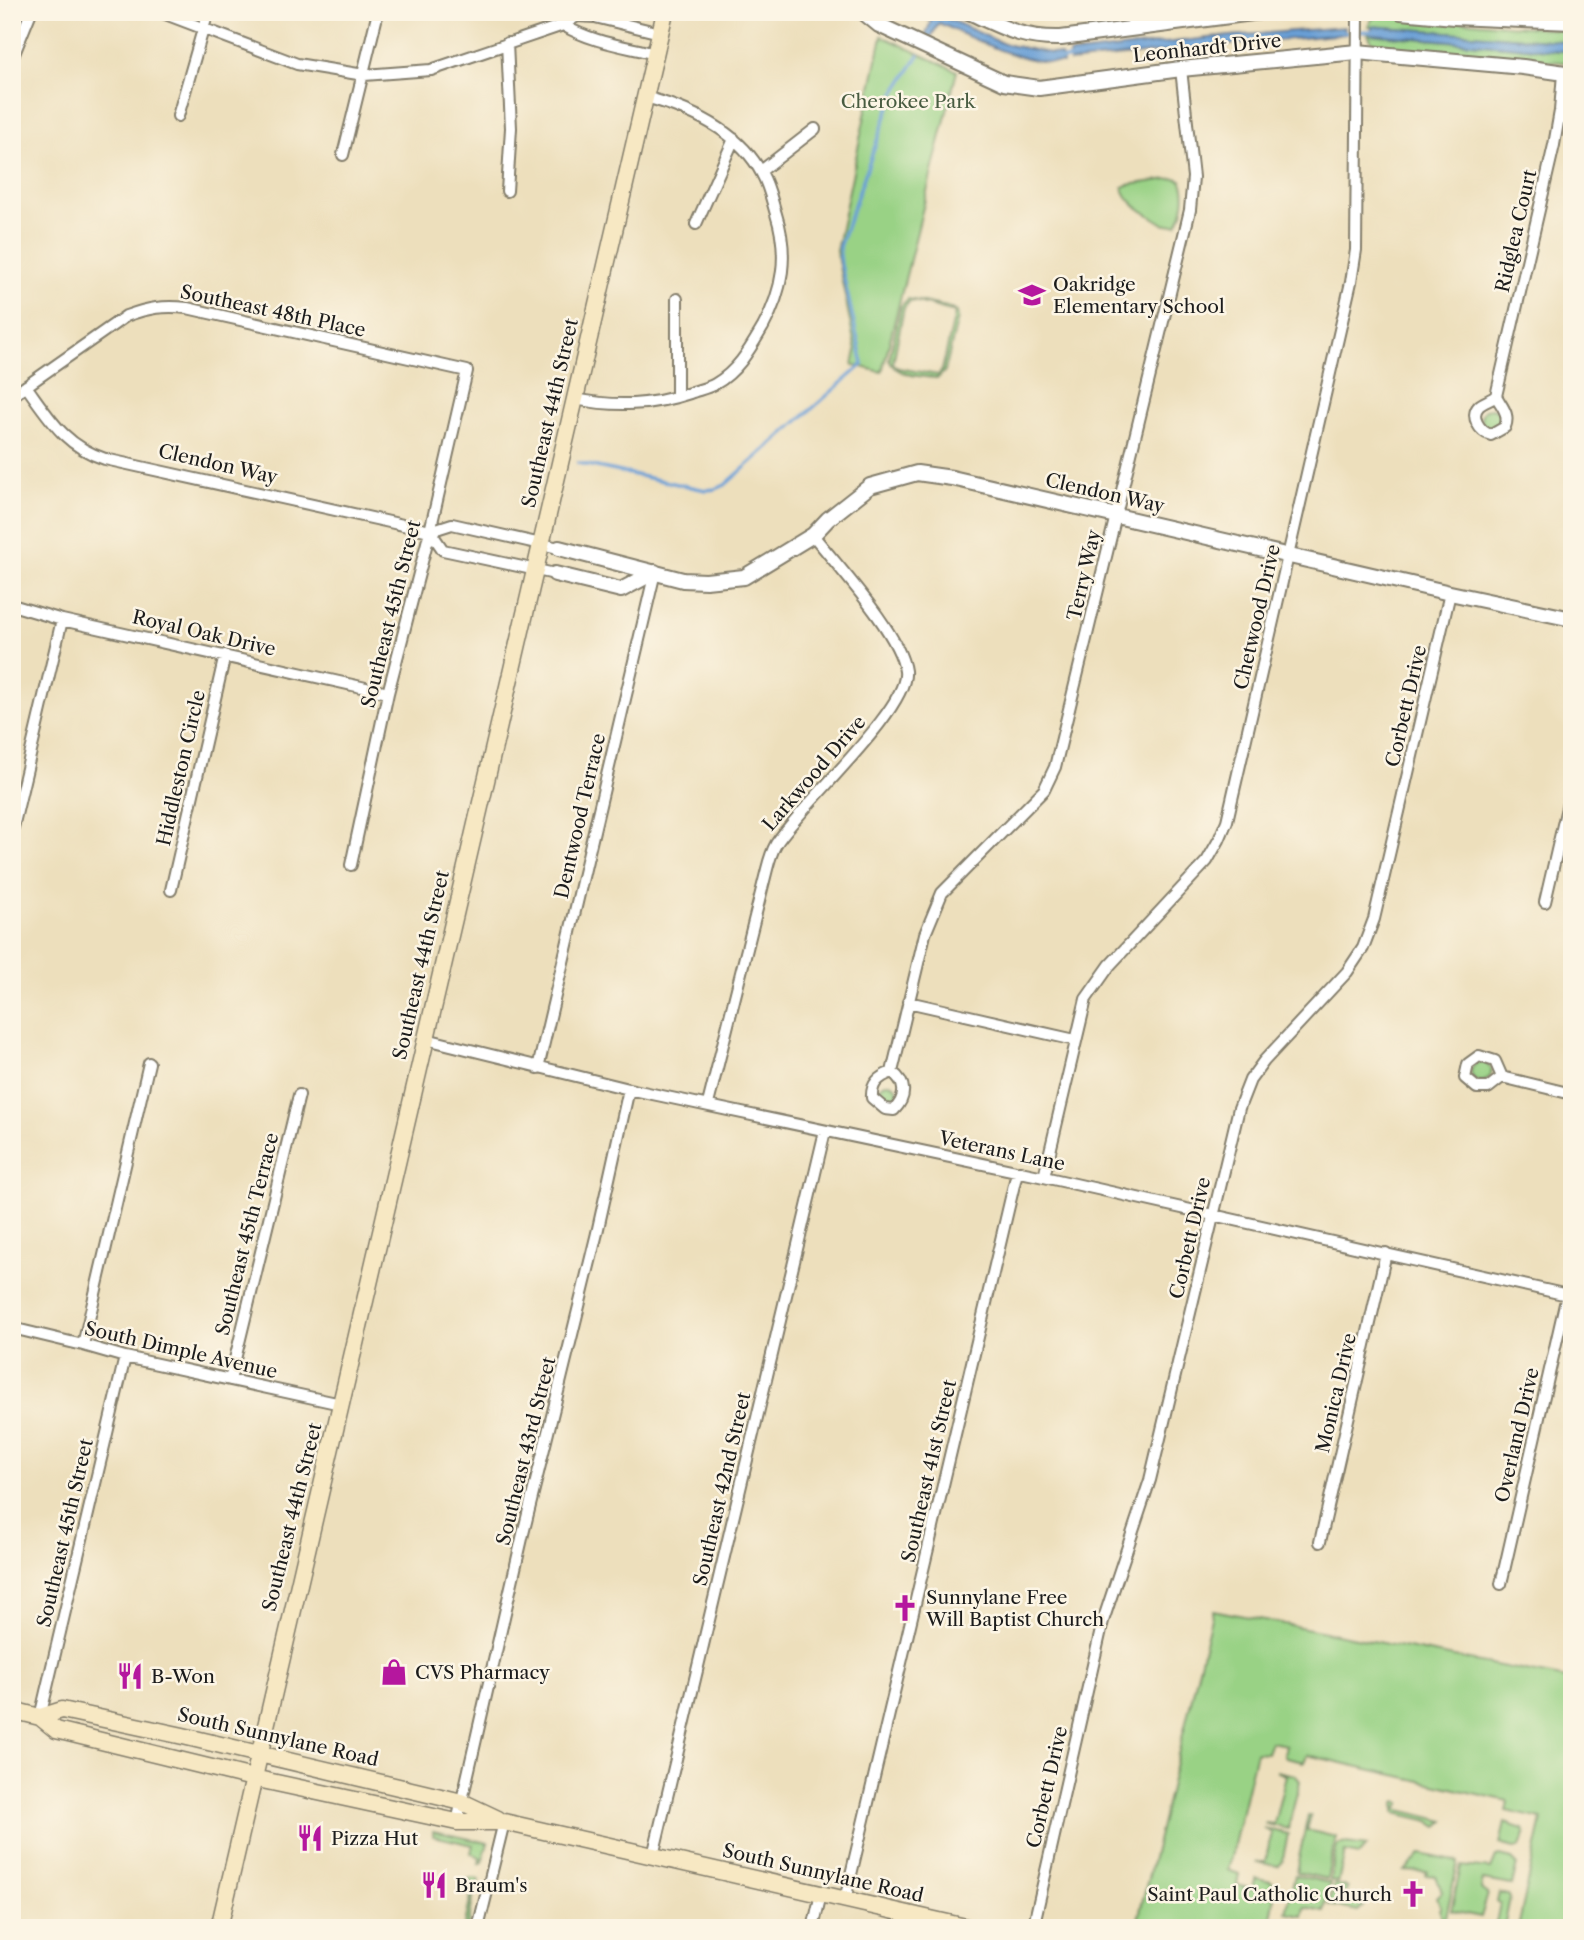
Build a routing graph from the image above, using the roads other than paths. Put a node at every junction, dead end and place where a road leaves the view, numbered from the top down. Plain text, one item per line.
1 (31, 12) edge
2 (160, 12) edge
3 (208, 12) edge
4 (378, 12) edge
5 (562, 12) edge
6 (665, 12) edge
7 (863, 12) edge
8 (970, 12) edge
9 (1130, 12) edge
10 (1260, 12) edge
11 (1401, 12) edge
12 (1454, 15) edge
13 (1358, 17) edge
14 (1572, 22) edge
15 (563, 25) junction
16 (1133, 27) junction
17 (204, 30) junction
18 (660, 33) junction
19 (507, 43) junction
20 (1357, 45) junction
21 (655, 54) junction
22 (12, 59) edge
23 (1181, 69) junction
24 (1567, 73) edge
25 (364, 75) junction
26 (645, 97) junction
27 (178, 117) dead end
28 (815, 129) dead end
29 (734, 139) junction
30 (343, 155) dead end
31 (761, 171) junction
32 (507, 191) dead end
33 (696, 224) dead end
34 (677, 299) dead end
35 (467, 371) joint
36 (26, 386) junction
37 (12, 396) edge
38 (1496, 396) dead end
39 (677, 397) junction
40 (575, 399) junction
41 (1116, 515) junction
42 (430, 531) junction
43 (813, 535) junction
44 (541, 544) junction
45 (559, 548) joint
46 (1290, 556) junction
47 (599, 557) junction
48 (534, 569) junction
49 (655, 572) junction
50 (555, 574) joint
51 (593, 583) junction
52 (1450, 593) junction
53 (12, 605) edge
54 (1572, 619) edge
55 (62, 620) junction
56 (225, 655) junction
57 (388, 694) junction
58 (1572, 786) edge
59 (12, 832) edge
60 (351, 865) dead end
61 (171, 890) dead end
62 (1545, 902) dead end
63 (908, 1003) junction
64 (426, 1039) junction
65 (1075, 1040) junction
66 (149, 1063) dead end
67 (538, 1068) junction
68 (892, 1072) dead end
69 (1502, 1077) dead end
70 (629, 1089) junction
71 (1572, 1094) edge
72 (299, 1096) dead end
73 (708, 1104) junction
74 (825, 1131) junction
75 (1017, 1172) junction
76 (1044, 1177) junction
77 (1214, 1215) junction
78 (1386, 1253) junction
79 (1569, 1295) edge
80 (12, 1328) edge
81 (83, 1345) junction
82 (125, 1357) junction
83 (230, 1380) junction
84 (341, 1404) junction
85 (1320, 1542) dead end
86 (1501, 1584) dead end
87 (12, 1710) edge
88 (40, 1717) junction
89 (258, 1754) junction
90 (253, 1778) junction
91 (462, 1802) junction
92 (457, 1822) junction
93 (504, 1822) junction
94 (653, 1856) junction
95 (821, 1894) junction
96 (845, 1900) junction
97 (219, 1928) edge
98 (478, 1928) edge
99 (813, 1928) edge
100 (970, 1928) edge
101 (1033, 1928) edge

1 - 22 street
2 - 17 street
3 - 17 street
4 - 25 street
5 - 15 street
6 - 18 main road, Southeast 44th Street
7 - 23 street, Leonhardt Drive
8 - 16 street, Leonhardt Drive
9 - 16 street
10 - 16 street, Leonhardt Drive
11 - 12 street
12 - 14 street
13 - 20 street, Chetwood Drive
15 - 18 street
15 - 19 street
15 - 21 street
17 - 25 street
17 - 27 street
18 - 21 main road, Southeast 44th Street
19 - 25 street
19 - 32 street
20 - 23 street, Leonhardt Drive
20 - 24 street, Leonhardt Drive
20 - 46 street, Chetwood Drive
21 - 26 main road, Southeast 44th Street
23 - 41 street, Terry Way
24 - 38 street, Ridglea Court
25 - 30 street
26 - 29 street
26 - 40 main road, Southeast 44th Street
28 - 31 street
29 - 31 street
29 - 33 street
31 - 39 street
34 - 39 street
35 - 36 street, Southeast 48th Place
35 - 42 street, Southeast 45th Street
36 - 37 street, Southeast 48th Place
36 - 42 street, Clendon Way
39 - 40 street
40 - 44 main road, Southeast 44th Street
41 - 43 street, Clendon Way
41 - 46 street, Clendon Way
41 - 63 street, Terry Way
42 - 44 street, Clendon Way
42 - 48 street, Clendon Way
42 - 57 street, Southeast 45th Street
43 - 49 street, Clendon Way
43 - 73 street, Larkwood Drive
44 - 45 street, Clendon Way
44 - 48 main road, Southeast 44th Street
45 - 47 street, Clendon Way
46 - 52 street, Clendon Way
46 - 65 street, Chetwood Drive
47 - 49 street, Clendon Way
47 - 51 street
48 - 50 street, Clendon Way
48 - 64 main road, Southeast 44th Street
49 - 51 street, Clendon Way
49 - 67 street, Dentwood Terrace
50 - 51 street, Clendon Way
52 - 54 street, Clendon Way
52 - 77 street, Corbett Drive
53 - 55 street, Royal Oak Drive
55 - 56 street, Royal Oak Drive
55 - 59 street
56 - 57 street, Royal Oak Drive
56 - 61 street, Hiddleston Circle
57 - 60 street, Southeast 45th Street
58 - 62 street
63 - 65 street
63 - 68 street, Terry Way
64 - 67 street, Veterans Lane
64 - 84 main road, Southeast 44th Street
65 - 76 street, Chetwood Drive
66 - 81 street
67 - 70 street, Veterans Lane
69 - 71 street
70 - 73 street, Veterans Lane
70 - 91 street, Southeast 43rd Street
72 - 83 street, Southeast 45th Terrace
73 - 74 street, Veterans Lane
74 - 75 street, Veterans Lane
74 - 94 street, Southeast 42nd Street
75 - 76 street, Veterans Lane
75 - 96 street, Southeast 41st Street
76 - 77 street, Veterans Lane
77 - 78 street, Veterans Lane
77 - 101 street, Corbett Drive
78 - 79 street, Veterans Lane
78 - 85 street, Monica Drive
79 - 86 street, Overland Drive
80 - 81 street, South Dimple Avenue
81 - 82 street, South Dimple Avenue
82 - 83 street, South Dimple Avenue
82 - 88 street, Southeast 45th Street
83 - 84 street, South Dimple Avenue
84 - 89 main road, Southeast 44th Street
87 - 88 main road, South Sunnylane Road
88 - 89 main road, South Sunnylane Road
88 - 90 main road, South Sunnylane Road
89 - 90 main road, Southeast 44th Street
89 - 91 main road, South Sunnylane Road
90 - 92 main road, South Sunnylane Road
90 - 97 main road, Southeast 44th Street
91 - 92 street, Southeast 43rd Street
91 - 93 main road, South Sunnylane Road
92 - 93 main road, South Sunnylane Road
93 - 94 main road, South Sunnylane Road
93 - 98 street
94 - 95 main road, South Sunnylane Road
95 - 96 main road, South Sunnylane Road
95 - 99 street
96 - 100 main road, South Sunnylane Road

